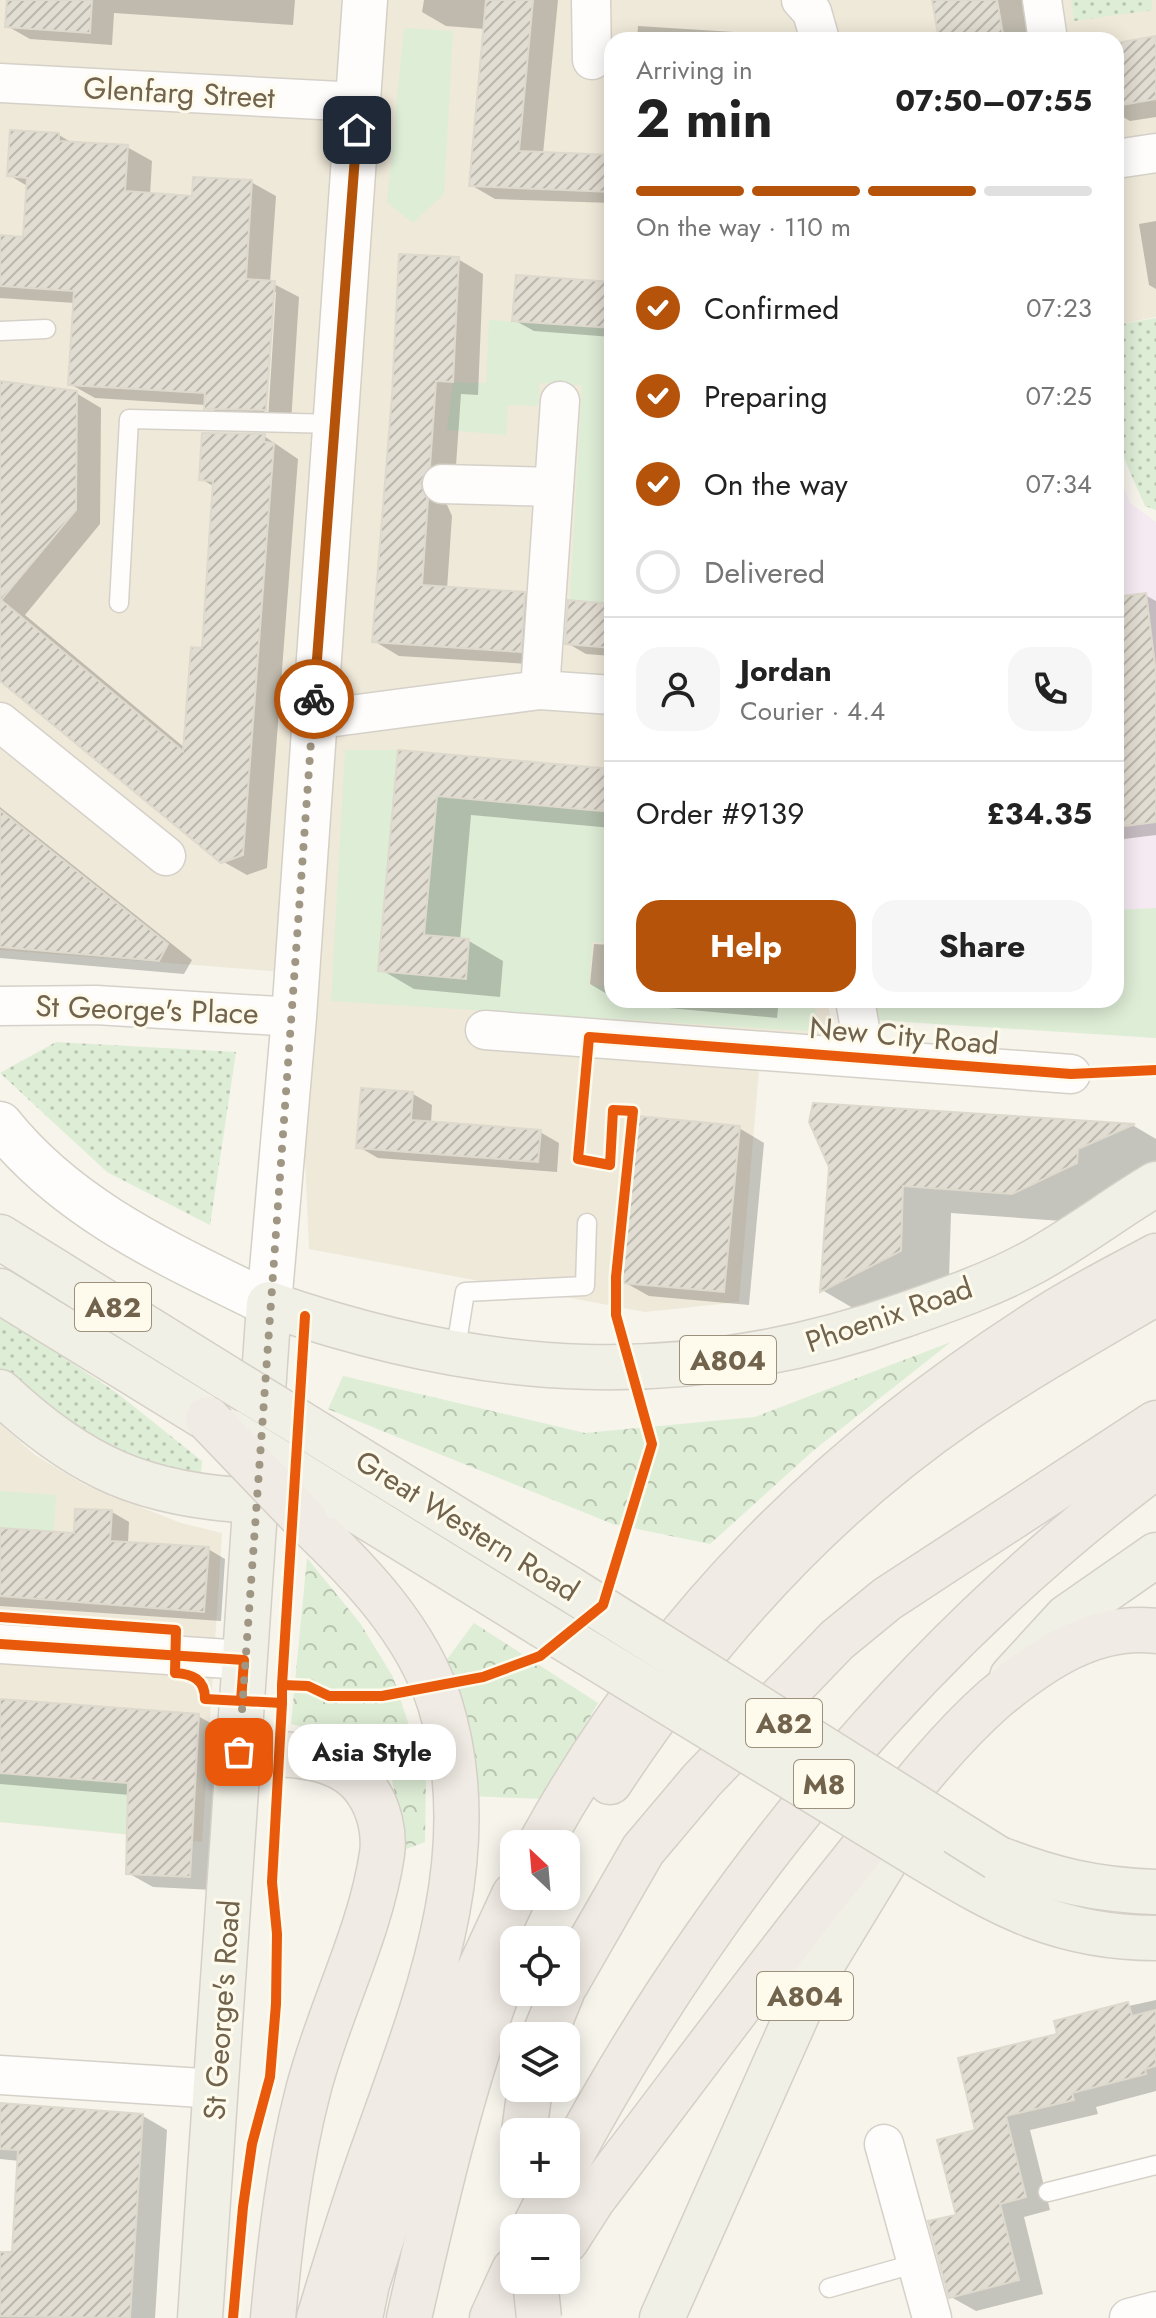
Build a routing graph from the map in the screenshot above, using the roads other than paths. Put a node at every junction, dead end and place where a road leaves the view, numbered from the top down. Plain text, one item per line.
1 (365, 0) edge
2 (591, 0) edge
3 (801, 0) edge
4 (1042, 0) edge
5 (818, 32) edge
6 (1047, 32) edge
7 (592, 60) dead end
8 (0, 83) edge
9 (359, 102) junction
10 (1156, 153) edge
11 (1124, 158) edge
12 (46, 329) dead end
13 (0, 331) edge
14 (560, 401) dead end
15 (336, 424) junction
16 (442, 484) dead end
17 (554, 487) junction
18 (119, 603) dead end
19 (540, 690) junction
20 (604, 694) edge
21 (312, 720) junction
22 (0, 722) edge
23 (166, 856) dead end
24 (0, 1006) edge
25 (856, 1008) edge
26 (294, 1017) junction
27 (485, 1030) dead end
28 (865, 1057) junction
29 (1071, 1074) dead end
30 (0, 1124) edge
31 (1156, 1184) edge
32 (587, 1223) dead end
33 (0, 1237) edge
34 (1156, 1256) edge
35 (0, 1291) edge
36 (1156, 1293) edge
37 (269, 1304) junction
38 (455, 1354) junction
39 (0, 1392) edge
40 (208, 1419) joint
41 (1156, 1423) edge
42 (1156, 1466) edge
43 (256, 1501) junction
44 (319, 1508) junction
45 (1156, 1555) edge
46 (1156, 1631) edge
47 (0, 1644) edge
48 (242, 1681) junction
49 (994, 1700) junction
50 (239, 1752) junction
51 (548, 1830) edge
52 (580, 1835) edge
53 (989, 1875) junction
54 (1156, 1892) edge
55 (507, 1910) edge
56 (1156, 1938) edge
57 (580, 1960) edge
58 (500, 1988) edge
59 (0, 2075) edge
60 (217, 2089) junction
61 (580, 2141) edge
62 (884, 2144) dead end
63 (1156, 2165) edge
64 (1048, 2192) dead end
65 (580, 2219) edge
66 (917, 2263) junction
67 (829, 2288) dead end
68 (503, 2294) edge
69 (536, 2294) edge
70 (537, 2294) edge
71 (1156, 2311) edge
72 (200, 2318) edge
73 (273, 2318) edge
74 (319, 2318) edge
75 (360, 2318) edge
76 (409, 2318) edge
77 (492, 2318) edge
78 (524, 2318) edge
79 (539, 2318) edge
80 (662, 2318) edge
81 (932, 2318) edge
82 (1129, 2318) edge

1 - 9 street
2 - 7 street
3 - 5 street
4 - 6 street
8 - 9 street, Glenfarg Street
9 - 15 street
10 - 11 street
12 - 13 lane
14 - 17 street
15 - 18 lane
15 - 21 street
16 - 17 street
17 - 19 street
19 - 20 street
19 - 21 street
21 - 26 street
22 - 23 street
24 - 26 street, St George's Place
25 - 28 street
26 - 37 street
27 - 28 street, New City Road
28 - 29 street, New City Road
30 - 37 street
31 - 38 main road, Phoenix Road / A804
32 - 38 lane
33 - 53 main road, Great Western Road / A82, bridge
34 - 51 highway
35 - 40 main road, A82
36 - 52 highway
37 - 38 main road, Phoenix Road / A804
37 - 43 main road, St George's Road
39 - 43 main road
40 - 44 highway, bridge
41 - 57 highway
42 - 61 highway, M8
43 - 48 main road, St George's Road
44 - 53 main road, Great Western Road / A82, bridge
44 - 74 highway
45 - 49 main road, A804
46 - 49 highway
47 - 48 street
48 - 50 main road, St George's Road
49 - 65 highway
49 - 80 main road, A804
50 - 60 main road, St George's Road
50 - 73 highway
53 - 54 main road, Great Western Road / A82
53 - 56 main road, Great Western Road / A82
55 - 75 highway
58 - 76 highway
59 - 60 street
60 - 72 main road, St George's Road
62 - 66 street
63 - 64 lane
66 - 67 lane
66 - 81 street
68 - 77 highway
69 - 79 highway, bridge
70 - 78 highway
71 - 82 street

